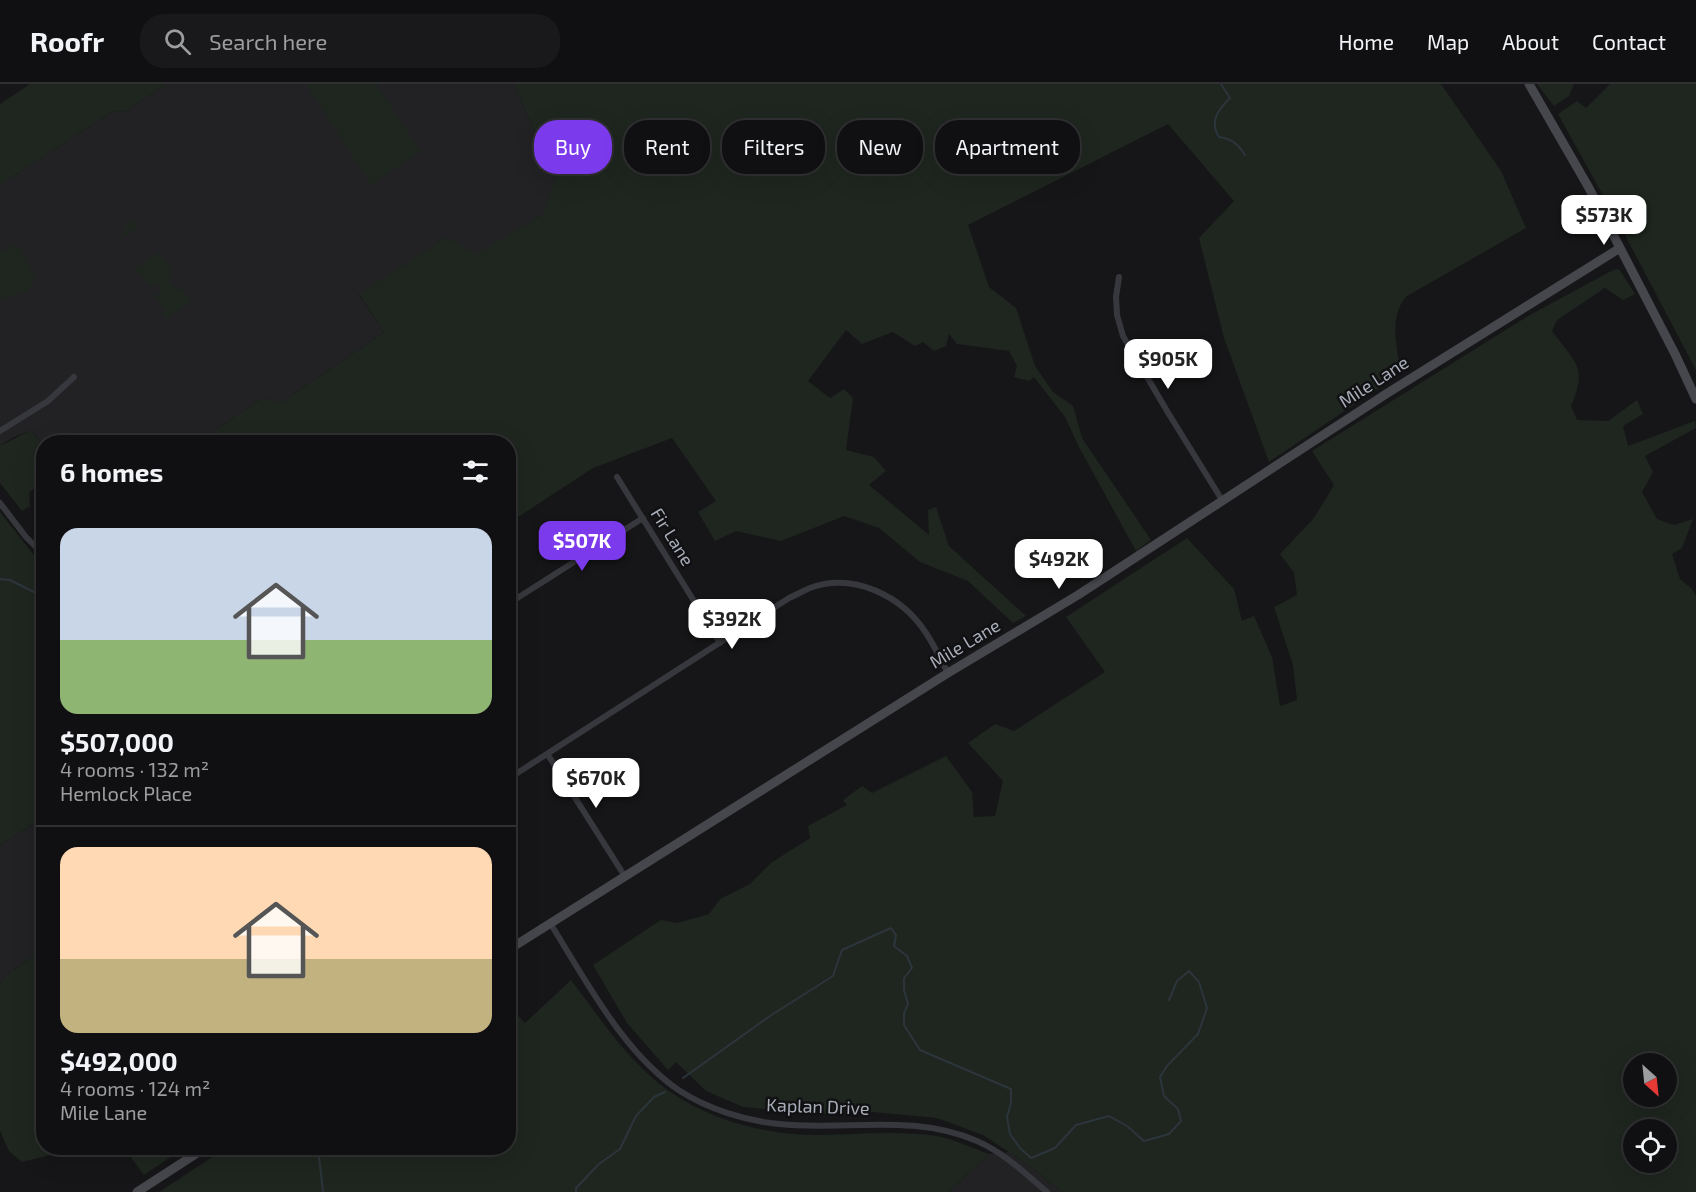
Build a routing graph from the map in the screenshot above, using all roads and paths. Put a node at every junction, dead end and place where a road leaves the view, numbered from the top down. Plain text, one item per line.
1 (1529, 84) edge
2 (1620, 248) junction
3 (1119, 278) dead end
4 (74, 378) dead end
5 (1696, 399) edge
6 (0, 431) edge
7 (617, 477) dead end
8 (1222, 500) junction
9 (0, 503) edge
10 (643, 518) junction
11 (36, 547) edge
12 (516, 599) edge
13 (720, 643) junction
14 (948, 673) junction
15 (548, 755) junction
16 (516, 774) edge
17 (624, 875) junction
18 (549, 923) junction
19 (516, 945) edge
20 (193, 1155) edge
21 (137, 1192) edge
22 (1047, 1192) edge

1 - 2 street
2 - 5 street
2 - 8 street, Mile Lane
3 - 8 street
4 - 6 street
7 - 10 street, Fir Lane
8 - 14 street, Mile Lane
9 - 11 street
10 - 12 street
10 - 13 street, Fir Lane
13 - 14 street
13 - 15 street
14 - 17 street, Mile Lane
15 - 16 street
15 - 17 street
17 - 18 street, Mile Lane
18 - 19 street, Mile Lane
18 - 22 street, Kaplan Drive
20 - 21 street

